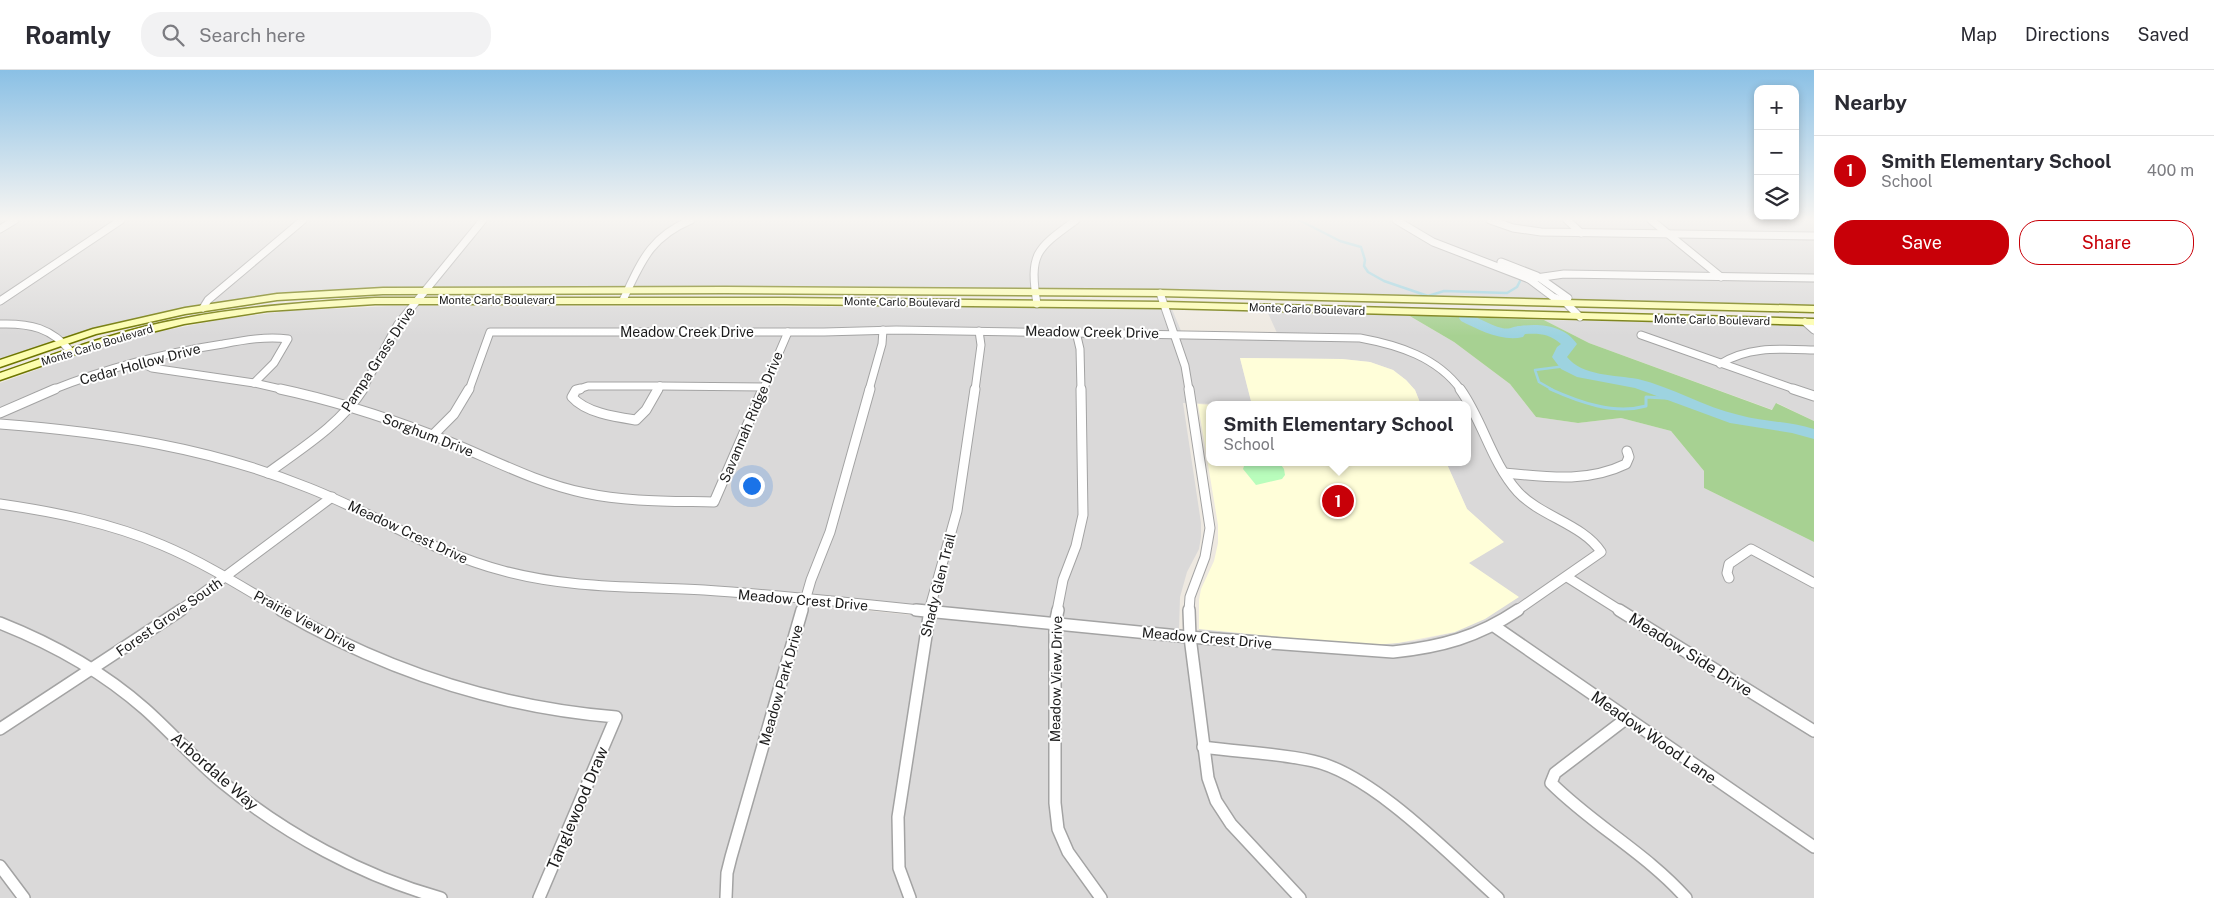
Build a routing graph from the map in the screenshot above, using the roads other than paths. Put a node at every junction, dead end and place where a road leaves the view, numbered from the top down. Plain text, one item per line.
1 (63, 259) edge
2 (257, 259) edge
3 (451, 259) edge
4 (644, 259) edge
5 (1035, 259) edge
6 (1477, 259) edge
7 (1699, 259) edge
8 (1481, 260) junction
9 (1540, 277) junction
10 (1722, 277) junction
11 (1814, 278) edge
12 (1529, 279) junction
13 (425, 290) junction
14 (628, 290) junction
15 (1160, 293) junction
16 (1036, 299) junction
17 (417, 300) junction
18 (623, 300) junction
19 (0, 301) edge
20 (1566, 302) junction
21 (1164, 305) junction
22 (203, 308) junction
23 (1814, 309) edge
24 (1580, 317) junction
25 (1809, 322) edge
26 (0, 324) edge
27 (883, 330) junction
28 (1814, 330) edge
29 (979, 331) junction
30 (788, 332) junction
31 (1076, 332) junction
32 (1175, 334) junction
33 (1641, 335) dead end
34 (63, 341) junction
35 (1814, 350) edge
36 (71, 352) junction
37 (144, 360) junction
38 (0, 364) edge
39 (1720, 364) junction
40 (0, 378) edge
41 (254, 383) junction
42 (660, 386) junction
43 (764, 387) junction
44 (1814, 396) edge
45 (1465, 401) edge
46 (351, 407) junction
47 (1471, 411) edge
48 (0, 412) edge
49 (0, 424) edge
50 (433, 435) junction
51 (1627, 451) dead end
52 (268, 472) junction
53 (1505, 473) junction
54 (332, 497) junction
55 (714, 502) joint
56 (0, 504) edge
57 (1601, 548) joint
58 (227, 577) junction
59 (1567, 577) junction
60 (1729, 578) dead end
61 (1814, 583) edge
62 (805, 599) junction
63 (928, 612) junction
64 (0, 623) edge
65 (1055, 624) junction
66 (1494, 626) junction
67 (1190, 637) junction
68 (93, 669) junction
69 (616, 717) joint
70 (1627, 718) junction
71 (1812, 727) edge
72 (0, 729) edge
73 (1203, 747) junction
74 (1814, 848) edge
75 (0, 866) edge
76 (24, 898) edge
77 (441, 898) edge
78 (539, 898) edge
79 (726, 898) edge
80 (910, 898) edge
81 (1101, 898) edge
82 (1300, 898) edge
83 (1498, 898) edge
84 (1686, 898) edge

1 - 19 street
2 - 22 street
3 - 13 street, Pampa Grass Drive
4 - 14 street
5 - 16 street
6 - 8 street
7 - 10 street
8 - 9 street
8 - 12 street
9 - 10 street
9 - 12 street
9 - 20 street
10 - 11 street
12 - 20 street
13 - 14 main road, Monte Carlo Boulevard
13 - 17 street, Pampa Grass Drive
13 - 22 main road, Monte Carlo Boulevard
14 - 16 main road, Monte Carlo Boulevard
14 - 18 street
15 - 16 main road, Monte Carlo Boulevard
15 - 20 main road, Monte Carlo Boulevard
15 - 21 street
16 - 18 main road, Monte Carlo Boulevard
16 - 21 main road, Monte Carlo Boulevard
17 - 18 main road, Monte Carlo Boulevard
17 - 36 main road, Monte Carlo Boulevard
17 - 46 street, Pampa Grass Drive
20 - 23 main road, Monte Carlo Boulevard
20 - 24 street
21 - 24 main road, Monte Carlo Boulevard
21 - 32 street
22 - 34 main road, Monte Carlo Boulevard
24 - 25 main road, Monte Carlo Boulevard
25 - 28 street
26 - 34 street
27 - 29 street, Meadow Creek Drive
27 - 30 street, Meadow Creek Drive
27 - 62 street, Meadow Park Drive
29 - 31 street, Meadow Creek Drive
29 - 63 street, Shady Glen Trail
30 - 43 street, Savannah Ridge Drive
30 - 50 street, Meadow Creek Drive
31 - 32 street, Meadow Creek Drive
31 - 65 street, Meadow View Drive
32 - 45 street, Meadow Creek Drive
32 - 67 street
33 - 39 street
34 - 36 street
34 - 38 main road, Monte Carlo Boulevard
35 - 39 street
36 - 40 main road, Monte Carlo Boulevard
37 - 41 street, Sorghum Drive
37 - 41 street, Cedar Hollow Drive
37 - 48 street, Cedar Hollow Drive
39 - 44 street
41 - 46 street, Sorghum Drive
42 - 42 street
42 - 43 street
43 - 55 street, Savannah Ridge Drive
46 - 50 street, Sorghum Drive
46 - 52 street, Pampa Grass Drive
47 - 53 street, Meadow Creek Drive
49 - 52 street, Meadow Crest Drive
50 - 55 street, Sorghum Drive
51 - 53 street
52 - 54 street, Meadow Crest Drive
53 - 57 street, Meadow Creek Drive
54 - 58 street, Forest Grove South
54 - 62 street, Meadow Crest Drive
56 - 58 street, Prairie View Drive
57 - 59 street, Meadow Crest Drive
58 - 68 street, Forest Grove South
58 - 69 street, Prairie View Drive
59 - 66 street, Meadow Crest Drive
59 - 71 street, Meadow Side Drive
60 - 61 street
62 - 63 street, Meadow Crest Drive
62 - 79 street, Meadow Park Drive
63 - 65 street, Meadow Crest Drive
63 - 80 street, Shady Glen Trail
64 - 68 street, Arbordale Way
65 - 67 street, Meadow Crest Drive
65 - 81 street, Meadow View Drive
66 - 67 street, Meadow Crest Drive
66 - 70 street, Meadow Wood Lane
67 - 73 street
68 - 72 street, Forest Grove South
68 - 77 street, Arbordale Way
69 - 78 street, Tanglewood Draw
70 - 74 street, Meadow Wood Lane
70 - 84 street
73 - 82 street
73 - 83 street
75 - 76 street

